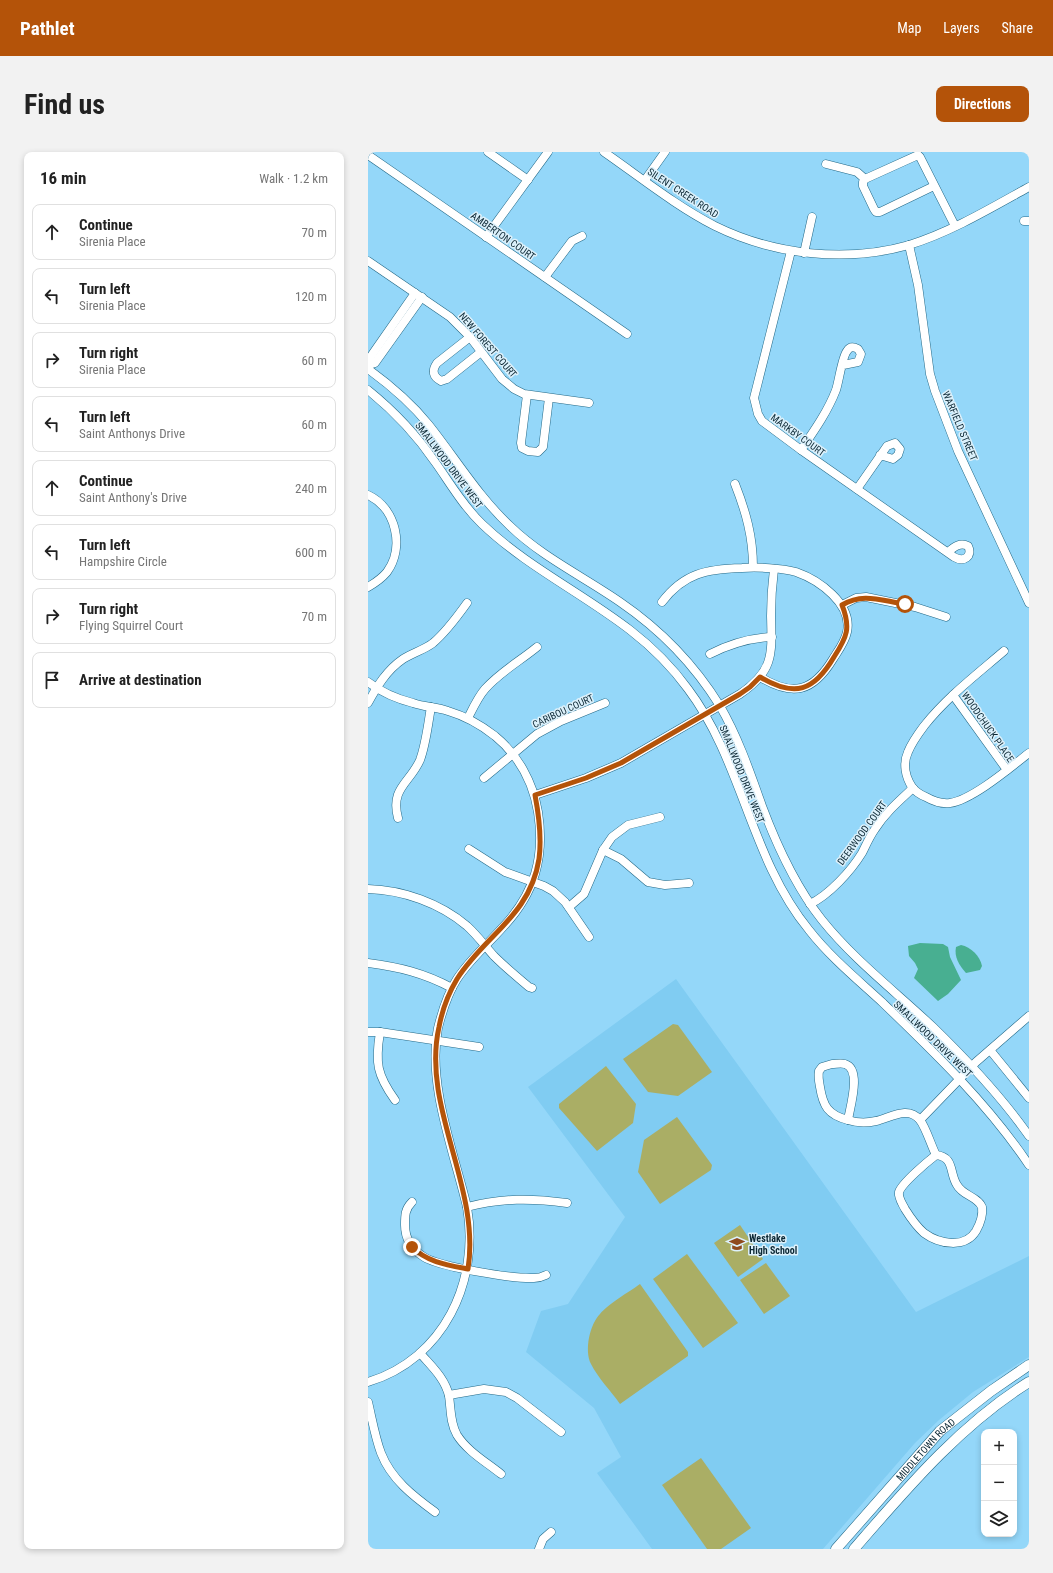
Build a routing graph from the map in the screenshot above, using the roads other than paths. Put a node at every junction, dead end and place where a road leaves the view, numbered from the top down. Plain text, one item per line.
1 (488, 152) edge
2 (548, 152) edge
3 (604, 152) edge
4 (665, 152) edge
5 (368, 155) edge
6 (826, 164) dead end
7 (528, 180) junction
8 (645, 180) junction
9 (865, 180) junction
10 (934, 186) junction
11 (1029, 187) edge
12 (812, 217) dead end
13 (955, 226) junction
14 (582, 236) dead end
15 (486, 237) junction
16 (909, 245) junction
17 (791, 251) junction
18 (804, 253) junction
19 (368, 261) edge
20 (545, 277) junction
21 (418, 295) junction
22 (627, 334) dead end
23 (470, 337) junction
24 (481, 352) junction
25 (843, 365) dead end
26 (368, 367) edge
27 (368, 390) edge
28 (527, 395) junction
29 (549, 398) junction
30 (589, 403) dead end
31 (801, 450) junction
32 (880, 455) dead end
33 (734, 484) dead end
34 (857, 489) junction
35 (368, 495) edge
36 (948, 552) dead end
37 (753, 567) junction
38 (774, 570) junction
39 (368, 587) edge
40 (662, 602) dead end
41 (467, 603) dead end
42 (1029, 603) edge
43 (842, 605) junction
44 (946, 617) dead end
45 (772, 637) junction
46 (536, 647) dead end
47 (1004, 651) dead end
48 (710, 654) dead end
49 (760, 677) junction
50 (368, 682) edge
51 (376, 688) junction
52 (953, 694) junction
53 (368, 702) edge
54 (605, 703) dead end
55 (720, 706) junction
56 (431, 707) junction
57 (705, 715) junction
58 (468, 718) junction
59 (512, 753) junction
60 (1029, 753) edge
61 (1007, 770) junction
62 (484, 778) dead end
63 (913, 788) junction
64 (535, 795) junction
65 (660, 817) dead end
66 (398, 818) dead end
67 (469, 850) dead end
68 (603, 850) junction
69 (533, 882) junction
70 (689, 883) dead end
71 (368, 889) edge
72 (810, 904) junction
73 (569, 907) junction
74 (589, 937) dead end
75 (485, 946) junction
76 (368, 963) edge
77 (452, 988) junction
78 (532, 988) dead end
79 (1029, 1016) edge
80 (368, 1032) edge
81 (380, 1032) junction
82 (437, 1040) junction
83 (479, 1047) dead end
84 (990, 1050) junction
85 (972, 1066) junction
86 (960, 1078) junction
87 (1029, 1098) edge
88 (395, 1100) dead end
89 (848, 1120) junction
90 (920, 1120) junction
91 (1029, 1136) edge
92 (936, 1155) junction
93 (1029, 1165) edge
94 (412, 1202) dead end
95 (567, 1203) dead end
96 (467, 1207) junction
97 (468, 1269) junction
98 (546, 1275) dead end
99 (420, 1353) junction
100 (1029, 1365) edge
101 (368, 1382) edge
102 (1029, 1382) edge
103 (449, 1395) junction
104 (368, 1402) edge
105 (940, 1431) junction
106 (561, 1432) dead end
107 (933, 1460) junction
108 (501, 1474) dead end
109 (435, 1512) dead end
110 (551, 1532) dead end
111 (861, 1541) junction
112 (540, 1549) edge
113 (836, 1549) edge
114 (847, 1549) edge
115 (854, 1549) edge

1 - 7 street
2 - 7 street
3 - 8 street, SILENT CREEK ROAD
4 - 8 street
5 - 15 street, AMBERTON COURT
6 - 9 street
7 - 15 street
8 - 17 street, SILENT CREEK ROAD
9 - 10 street
9 - 10 street
10 - 13 street
11 - 13 street, SILENT CREEK ROAD
12 - 18 street
13 - 16 street, SILENT CREEK ROAD
14 - 20 street
15 - 20 street, AMBERTON COURT
16 - 18 street, SILENT CREEK ROAD
16 - 42 street, WARFIELD STREET
17 - 18 street, SILENT CREEK ROAD
17 - 31 street, MARKBY COURT
19 - 21 street, NEW FOREST COURT
20 - 22 street, AMBERTON COURT
21 - 23 street, NEW FOREST COURT
21 - 26 street
23 - 24 street, NEW FOREST COURT
23 - 24 street
24 - 28 street, NEW FOREST COURT
25 - 31 street
26 - 55 street, SMALLWOOD DRIVE WEST
27 - 57 street, SMALLWOOD DRIVE WEST
28 - 29 street, NEW FOREST COURT
28 - 29 street
29 - 30 street, NEW FOREST COURT
31 - 34 street, MARKBY COURT
32 - 34 street
33 - 37 street
34 - 36 street, MARKBY COURT
35 - 39 street
37 - 38 street
37 - 40 street
38 - 43 street
38 - 45 street
41 - 51 street
43 - 44 street
43 - 49 street
45 - 48 street
45 - 49 street
46 - 58 street
47 - 52 street
49 - 55 street
50 - 51 street
51 - 53 street
51 - 56 street
52 - 61 street, WOODCHUCK PLACE
52 - 63 street
54 - 59 street, CARIBOU COURT
55 - 57 street
55 - 72 street, SMALLWOOD DRIVE WEST
56 - 58 street
56 - 66 street
57 - 64 street
57 - 86 street, SMALLWOOD DRIVE WEST
58 - 59 street
59 - 62 street, CARIBOU COURT
59 - 64 street
60 - 61 street
61 - 63 street
63 - 72 street, DEERWOOD COURT
64 - 69 street
65 - 68 street
67 - 69 street
68 - 70 street
68 - 73 street
69 - 73 street
69 - 75 street
71 - 75 street
72 - 85 street, SMALLWOOD DRIVE WEST
73 - 74 street
75 - 77 street
75 - 78 street
76 - 77 street
77 - 82 street
79 - 84 street
80 - 81 street
81 - 82 street
81 - 88 street
82 - 83 street
82 - 96 street
84 - 85 street
84 - 87 street
85 - 86 street
85 - 91 street, SMALLWOOD DRIVE WEST
86 - 90 street
86 - 93 street, SMALLWOOD DRIVE WEST
89 - 89 street
89 - 90 street
90 - 92 street
92 - 92 street
94 - 97 street
95 - 96 street
96 - 97 street
97 - 98 street
97 - 99 street
99 - 101 street
99 - 103 street
100 - 105 main road, MIDDLETOWN ROAD
102 - 107 main road, MIDDLETOWN ROAD
103 - 106 street
103 - 108 street
104 - 109 street
105 - 107 main road
105 - 113 main road, MIDDLETOWN ROAD
107 - 111 main road, MIDDLETOWN ROAD
110 - 112 street
111 - 114 main road
111 - 115 main road, MIDDLETOWN ROAD

